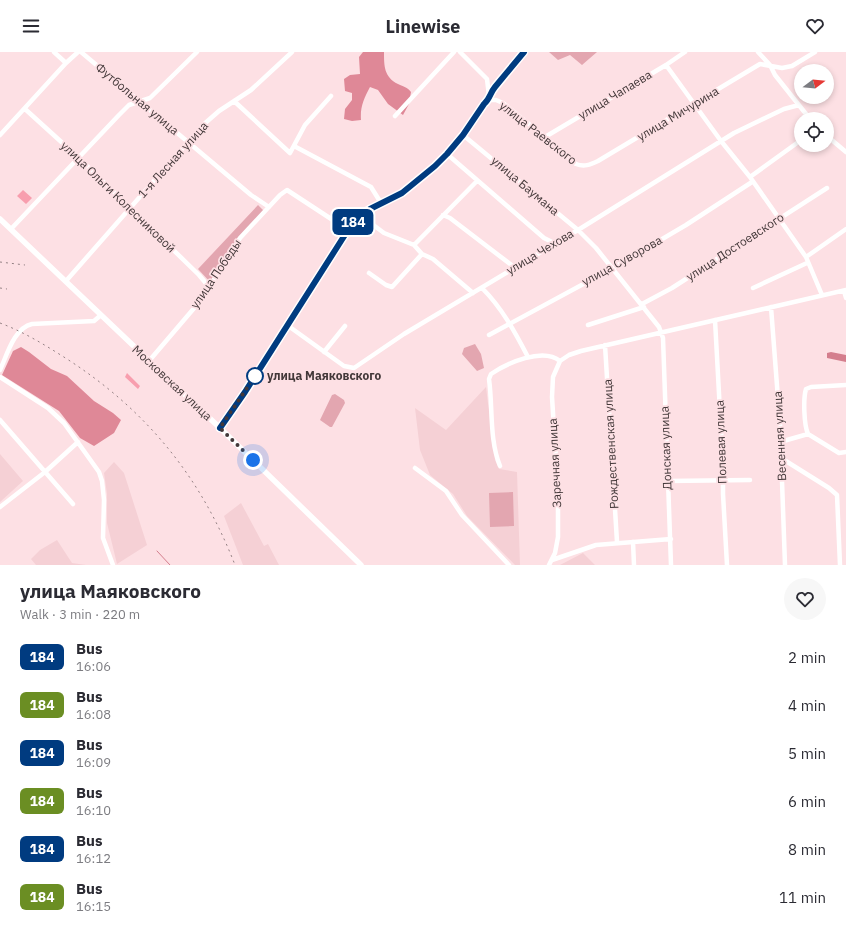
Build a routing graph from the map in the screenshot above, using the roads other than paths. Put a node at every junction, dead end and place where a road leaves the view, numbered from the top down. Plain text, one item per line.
1 (54, 52) edge
2 (80, 52) edge
3 (197, 52) edge
4 (292, 52) edge
5 (454, 52) edge
6 (460, 52) edge
7 (524, 52) edge
8 (685, 52) edge
9 (758, 52) edge
10 (815, 52) edge
11 (66, 63) junction
12 (666, 65) junction
13 (770, 65) junction
14 (331, 96) dead end
15 (489, 100) junction
16 (234, 101) junction
17 (138, 102) junction
18 (694, 105) junction
19 (799, 105) junction
20 (25, 109) junction
21 (804, 112) edge
22 (395, 116) dead end
23 (0, 135) edge
24 (463, 135) junction
25 (545, 137) junction
26 (722, 141) junction
27 (189, 142) junction
28 (834, 142) edge
29 (794, 145) edge
30 (294, 146) junction
31 (846, 152) edge
32 (447, 154) junction
33 (79, 158) junction
34 (587, 166) joint
35 (750, 177) junction
36 (476, 181) junction
37 (752, 182) junction
38 (827, 188) dead end
39 (381, 204) junction
40 (131, 207) junction
41 (268, 207) junction
42 (360, 215) junction
43 (443, 215) junction
44 (0, 218) edge
45 (778, 219) junction
46 (846, 228) edge
47 (11, 229) junction
48 (348, 230) junction
49 (578, 230) junction
50 (554, 243) junction
51 (414, 245) junction
52 (422, 254) junction
53 (806, 257) junction
54 (807, 263) junction
55 (514, 267) junction
56 (613, 268) junction
57 (369, 274) dead end
58 (66, 281) junction
59 (209, 287) junction
60 (482, 288) junction
61 (753, 288) dead end
62 (845, 290) edge
63 (473, 293) junction
64 (822, 295) junction
65 (846, 298) edge
66 (643, 306) junction
67 (771, 307) junction
68 (101, 315) junction
69 (715, 320) junction
70 (510, 323) junction
71 (287, 325) junction
72 (588, 325) dead end
73 (346, 326) dead end
74 (661, 332) junction
75 (489, 335) dead end
76 (606, 345) junction
77 (324, 352) junction
78 (528, 357) junction
79 (149, 361) junction
80 (560, 361) junction
81 (0, 370) edge
82 (0, 377) edge
83 (846, 385) edge
84 (0, 420) edge
85 (220, 428) junction
86 (808, 434) junction
87 (78, 442) junction
88 (780, 442) junction
89 (846, 452) edge
90 (781, 458) junction
91 (500, 466) dead end
92 (414, 468) dead end
93 (45, 472) junction
94 (750, 480) dead end
95 (667, 481) junction
96 (722, 481) junction
97 (73, 504) dead end
98 (0, 507) edge
99 (671, 539) junction
100 (617, 542) junction
101 (633, 542) junction
102 (550, 563) edge
103 (113, 565) edge
104 (361, 565) edge
105 (510, 565) edge
106 (634, 565) edge
107 (671, 565) edge
108 (727, 565) edge
109 (785, 565) edge
110 (840, 565) edge

1 - 11 street
2 - 11 street
2 - 17 street, Футбольная улица
3 - 17 street
4 - 16 street, 1-я Лесная улица
5 - 22 street
6 - 15 street
7 - 15 street
8 - 12 street, улица Чапаева
9 - 13 street
10 - 13 street, улица Мичурина
11 - 20 street
12 - 18 street
12 - 25 street, улица Чапаева
13 - 18 street, улица Мичурина
13 - 19 street
14 - 30 street
15 - 24 street
15 - 25 street, улица Раевского
16 - 27 street, 1-я Лесная улица
16 - 30 street
17 - 27 street, Футбольная улица
17 - 33 street
18 - 26 street
18 - 34 street, улица Мичурина
19 - 21 street
19 - 26 street, улица Чехова
20 - 23 street
20 - 33 street, улица Ольги Колесниковой
24 - 32 street
24 - 49 street, улица Баумана
25 - 34 street, улица Раевского
26 - 35 street
26 - 49 street, улица Чехова
27 - 40 street, 1-я Лесная улица
27 - 41 street, Футбольная улица
28 - 31 street
29 - 35 street
30 - 39 street
32 - 36 street
32 - 39 street
33 - 40 street, улица Ольги Колесниковой
33 - 47 street
35 - 37 street
36 - 43 street
36 - 50 street
37 - 45 street
37 - 56 street, улица Суворова
38 - 45 street, улица Достоевского
39 - 42 street
40 - 58 street, 1-я Лесная улица
40 - 59 street, улица Ольги Колесниковой
41 - 48 street, улица Победы
41 - 59 street, улица Победы
42 - 48 street
42 - 51 street
43 - 51 street
43 - 55 street
44 - 47 main road, Московская улица
45 - 53 street
45 - 66 street, улица Достоевского
46 - 53 street
47 - 58 main road, Московская улица
48 - 71 street
49 - 50 street, улица Чехова
49 - 56 street, улица Баумана
50 - 55 street, улица Чехова
51 - 52 street
52 - 57 street
52 - 63 street
53 - 54 street
54 - 61 street
54 - 64 street
55 - 60 street, улица Чехова
56 - 66 street, улица Баумана
56 - 70 street, улица Суворова
58 - 68 main road, Московская улица
59 - 79 street, улица Победы
60 - 63 street, улица Чехова
60 - 70 street
62 - 64 street
62 - 65 street
63 - 77 street, улица Чехова
64 - 67 street
66 - 72 street, улица Достоевского
66 - 74 street, улица Баумана
67 - 69 street
67 - 88 street, Весенняя улица
68 - 79 main road, Московская улица
68 - 81 street
69 - 74 street
69 - 96 street, Полевая улица
70 - 75 street, улица Суворова
70 - 78 street
71 - 77 street, улица Чехова
71 - 85 street
73 - 77 street
74 - 76 street
74 - 95 street, Донская улица
76 - 80 street
76 - 100 street, Рождественская улица
78 - 80 street
78 - 91 street
79 - 85 main road, Московская улица
80 - 102 street, Заречная улица
82 - 87 street
83 - 86 street
84 - 93 street
85 - 104 main road, Московская улица
86 - 88 street
86 - 89 street
87 - 93 street
87 - 103 street
88 - 90 street, Весенняя улица
90 - 109 street, Весенняя улица
90 - 110 street
92 - 105 street
93 - 97 street
93 - 98 street
94 - 96 street
95 - 96 street
95 - 99 street, Донская улица
96 - 108 street, Полевая улица
99 - 101 street
99 - 107 street, Донская улица
100 - 101 street
100 - 102 street
101 - 106 street

